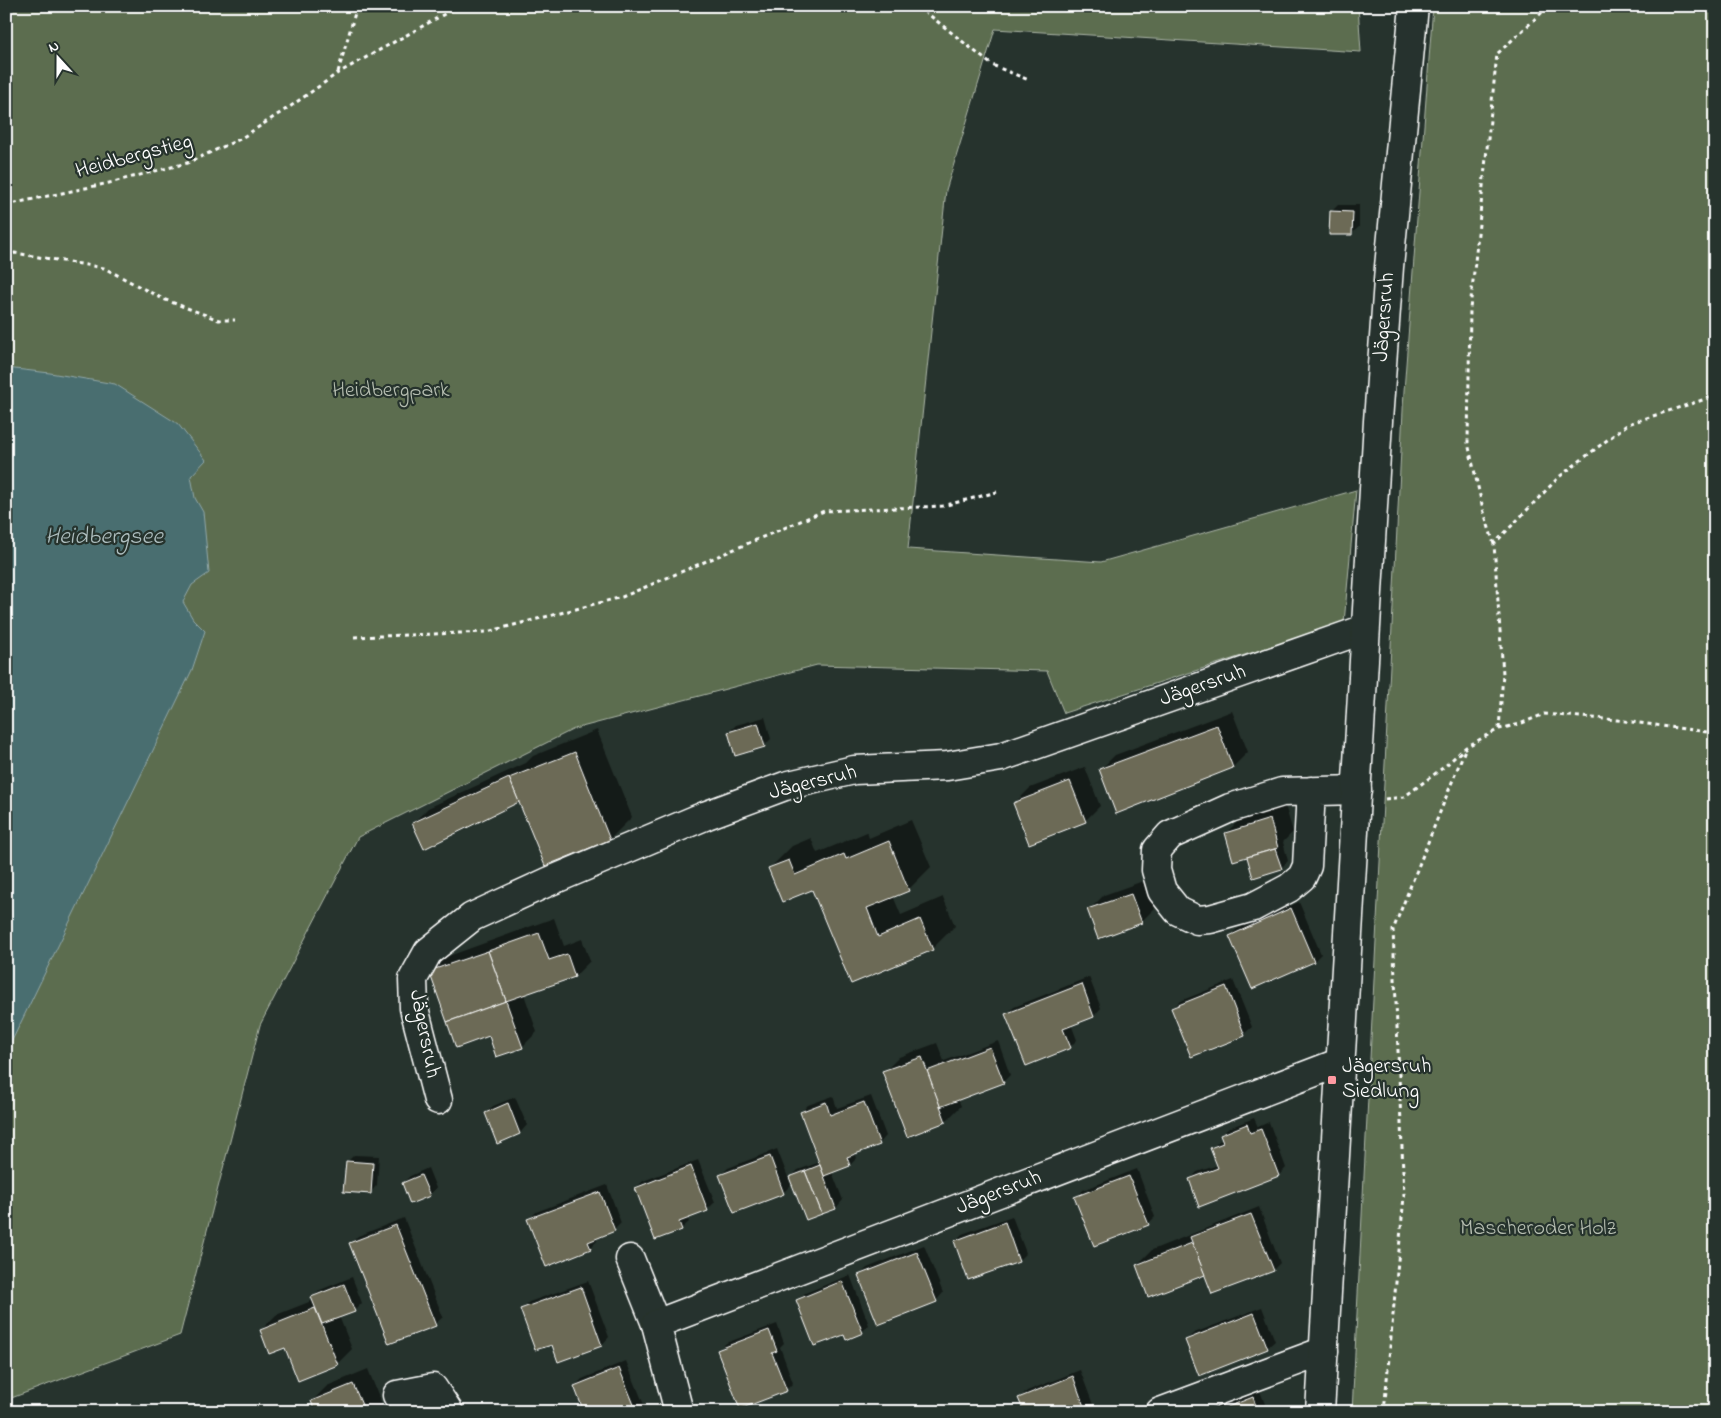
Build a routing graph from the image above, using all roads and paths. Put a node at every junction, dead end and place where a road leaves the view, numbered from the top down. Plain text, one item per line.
1 (357, 6) edge
2 (458, 6) edge
3 (918, 6) edge
4 (1414, 6) edge
5 (1549, 6) edge
6 (338, 73) junction
7 (1029, 80) dead end
8 (6, 206) edge
9 (6, 256) edge
10 (235, 320) dead end
11 (1715, 396) edge
12 (997, 492) dead end
13 (1494, 544) junction
14 (1365, 629) junction
15 (354, 636) dead end
16 (1499, 729) junction
17 (1715, 734) edge
18 (1466, 747) junction
19 (1311, 791) junction
20 (1357, 796) junction
21 (1341, 1062) junction
22 (438, 1100) dead end
23 (630, 1260) dead end
24 (656, 1324) junction
25 (1324, 1351) junction
26 (397, 1395) dead end
27 (449, 1412) edge
28 (679, 1412) edge
29 (1160, 1412) edge
30 (1320, 1412) edge
31 (1384, 1412) edge

1 - 6 path
2 - 6 path, Heidbergstieg
3 - 7 path
4 - 14 street, Jägersruh
5 - 13 path
6 - 8 path, Heidbergstieg
9 - 10 path
11 - 13 path
12 - 15 path
13 - 16 path
14 - 20 street, Jägersruh
14 - 22 street, Jägersruh
16 - 17 path
16 - 18 path
18 - 20 path
18 - 31 path
19 - 19 street
19 - 20 street
20 - 21 street, Jägersruh
21 - 24 street, Jägersruh
21 - 25 street, Jägersruh
23 - 24 street
24 - 28 street
25 - 29 street
25 - 30 street, Jägersruh
26 - 27 street

